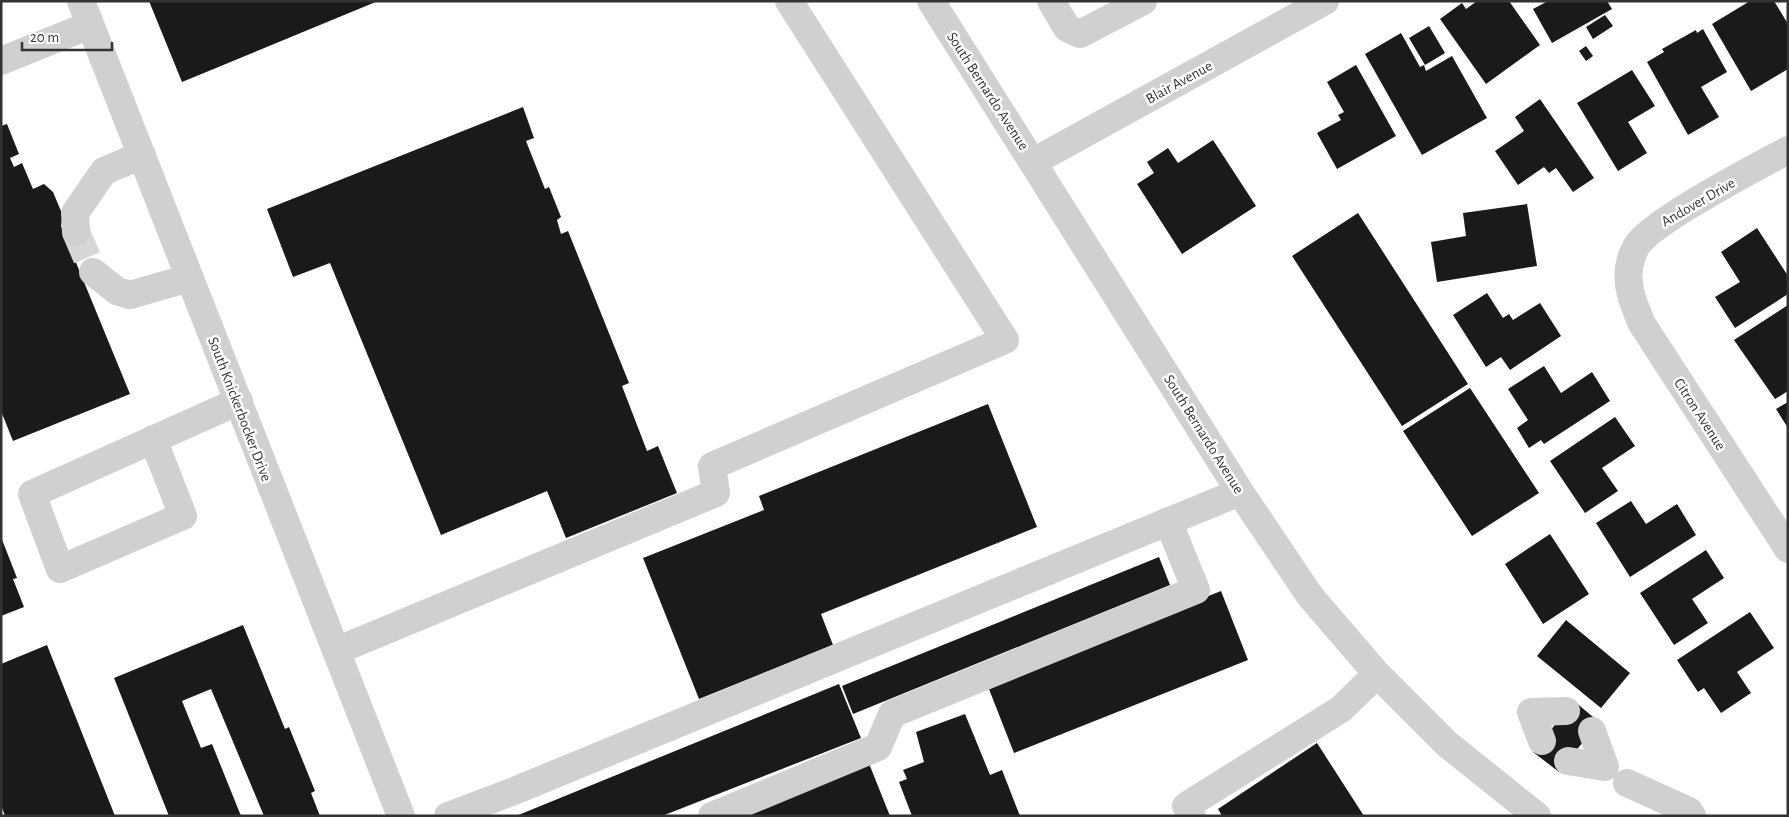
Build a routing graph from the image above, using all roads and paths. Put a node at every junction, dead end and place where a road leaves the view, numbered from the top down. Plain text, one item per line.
1 (790, 1) edge
2 (931, 1) edge
3 (1051, 1) edge
4 (1143, 1) edge
5 (1324, 1) edge
6 (85, 13) edge
7 (1, 61) edge
8 (1788, 150) edge
9 (142, 155) junction
10 (1034, 162) junction
11 (76, 232) tunnel mouth
12 (93, 272) tunnel mouth
13 (1628, 273) joint
14 (189, 278) junction
15 (239, 401) junction
16 (153, 439) junction
17 (1240, 492) junction
18 (1168, 521) junction
19 (1788, 549) edge
20 (336, 651) junction
21 (1377, 674) junction
22 (1566, 711) dead end
23 (1592, 731) dead end
24 (1542, 741) dead end
25 (1568, 760) dead end
26 (1627, 783) dead end
27 (499, 807) edge
28 (1526, 812) edge
29 (401, 816) edge
30 (448, 816) edge
31 (712, 816) edge
32 (1192, 816) edge
33 (1692, 816) edge

1 - 20 street
2 - 10 street, South Bernardo Avenue
3 - 4 street
5 - 10 street, Blair Avenue
6 - 7 street
6 - 9 street, South Knickerbocker Drive
8 - 13 street, Andover Drive
9 - 11 street
9 - 14 street, South Knickerbocker Drive
10 - 17 street, South Bernardo Avenue
12 - 14 street
13 - 19 street, Citron Avenue
14 - 15 street, South Knickerbocker Drive
15 - 16 street
15 - 20 street, South Knickerbocker Drive
16 - 16 street
17 - 18 street
17 - 21 street, South Bernardo Avenue
18 - 27 street
18 - 31 street
20 - 29 street, South Knickerbocker Drive
21 - 28 street, South Bernardo Avenue
21 - 32 street
22 - 24 street
23 - 25 street
26 - 33 street
27 - 30 street

